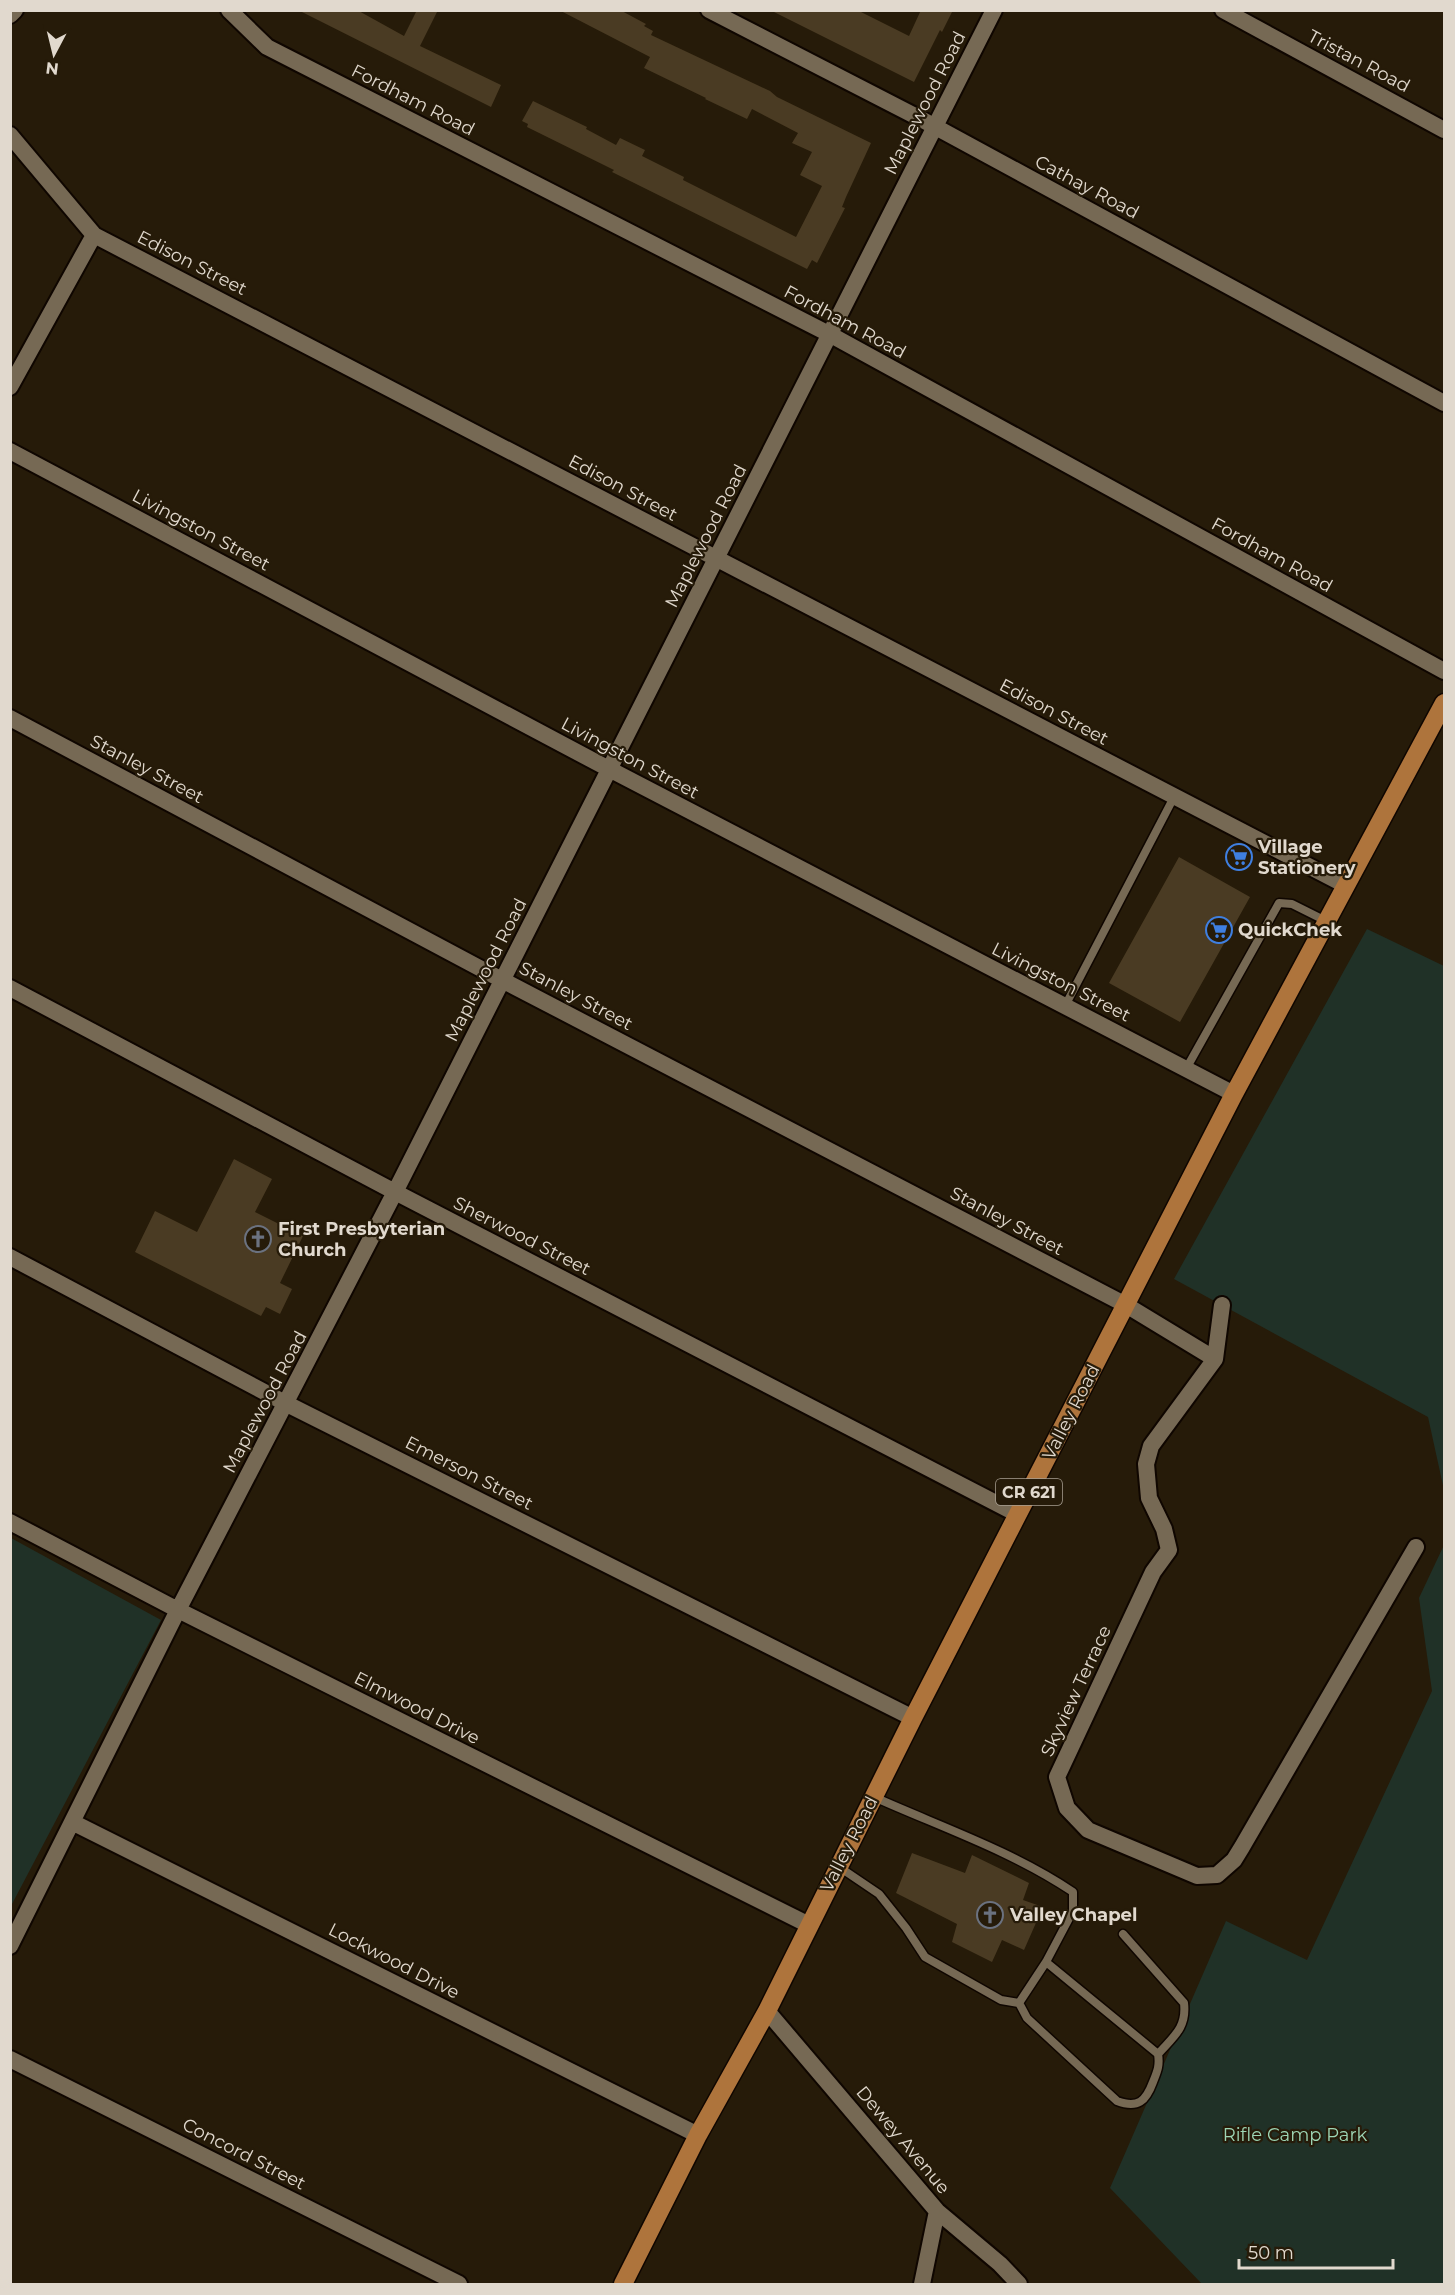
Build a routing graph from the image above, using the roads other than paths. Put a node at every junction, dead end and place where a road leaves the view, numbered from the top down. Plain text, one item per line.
1 (15, 10) edge
2 (229, 10) edge
3 (709, 10) edge
4 (994, 10) edge
5 (1223, 10) edge
6 (10, 15) edge
7 (934, 126) junction
8 (1444, 130) edge
9 (10, 135) edge
10 (94, 235) junction
11 (831, 335) junction
12 (10, 387) edge
13 (1444, 403) edge
14 (10, 451) edge
15 (717, 558) junction
16 (1444, 671) edge
17 (1444, 703) edge
18 (10, 718) edge
19 (609, 769) junction
20 (1174, 797) junction
21 (1345, 885) junction
22 (1326, 921) junction
23 (502, 980) junction
24 (10, 988) edge
25 (1065, 1006) junction
26 (1186, 1069) junction
27 (1234, 1094) junction
28 (395, 1192) junction
29 (10, 1257) edge
30 (1126, 1305) junction
31 (1222, 1305) dead end
32 (1215, 1359) junction
33 (287, 1404) junction
34 (1017, 1514) junction
35 (10, 1521) edge
36 (1416, 1547) dead end
37 (178, 1610) junction
38 (912, 1718) junction
39 (873, 1796) junction
40 (72, 1822) junction
41 (837, 1868) junction
42 (809, 1925) junction
43 (1123, 1934) dead end
44 (10, 1946) edge
45 (1046, 1962) junction
46 (1019, 2003) junction
47 (767, 2011) junction
48 (1158, 2054) junction
49 (10, 2059) edge
50 (698, 2135) junction
51 (938, 2211) junction
52 (459, 2284) edge
53 (623, 2284) edge
54 (922, 2284) edge
55 (1019, 2284) edge

1 - 6 street
2 - 11 street, Fordham Road
3 - 7 street, Cathay Road
4 - 7 street, Maplewood Road
5 - 8 street, Tristan Road
7 - 11 street, Maplewood Road
7 - 13 street, Cathay Road
9 - 10 street, Edison Street
10 - 12 street
10 - 15 street, Edison Street
11 - 15 street, Maplewood Road
11 - 16 street, Fordham Road
14 - 19 street, Livingston Street
15 - 19 street, Maplewood Road
15 - 20 street, Edison Street
17 - 21 main road, Valley Road / CR 621
18 - 23 street, Stanley Street
19 - 23 street, Maplewood Road
19 - 25 street, Livingston Street
20 - 21 street, Edison Street
20 - 25 lane
21 - 22 main road, Valley Road / CR 621
22 - 26 lane
22 - 27 main road, Valley Road / CR 621
23 - 28 street, Maplewood Road
23 - 30 street, Stanley Street
24 - 28 street, Sherwood Street
25 - 26 street, Livingston Street
26 - 27 street, Livingston Street
27 - 30 main road, Valley Road / CR 621
28 - 33 street, Maplewood Road
28 - 34 street, Sherwood Street
29 - 33 street, Emerson Street
30 - 32 street
30 - 34 main road, Valley Road / CR 621
31 - 32 street, Skyview Terrace
32 - 36 street, Skyview Terrace
33 - 37 street, Maplewood Road
33 - 38 street, Emerson Street
34 - 38 main road, Valley Road / CR 621
35 - 37 street, Elmwood Drive
37 - 40 street, Maplewood Road
37 - 42 street, Elmwood Drive
38 - 39 main road, Valley Road / CR 621
39 - 41 main road, Valley Road / CR 621
39 - 45 lane
40 - 44 street, Maplewood Road
40 - 50 street, Lockwood Drive
41 - 42 main road, Valley Road / CR 621
41 - 46 lane
42 - 47 main road, Valley Road / CR 621
43 - 48 lane
45 - 46 lane
45 - 48 lane
46 - 48 lane
47 - 50 main road, Valley Road / CR 621
47 - 51 street, Dewey Avenue
49 - 52 street, Concord Street
50 - 53 main road, Valley Road / CR 621
51 - 54 street
51 - 55 street, Dewey Avenue

